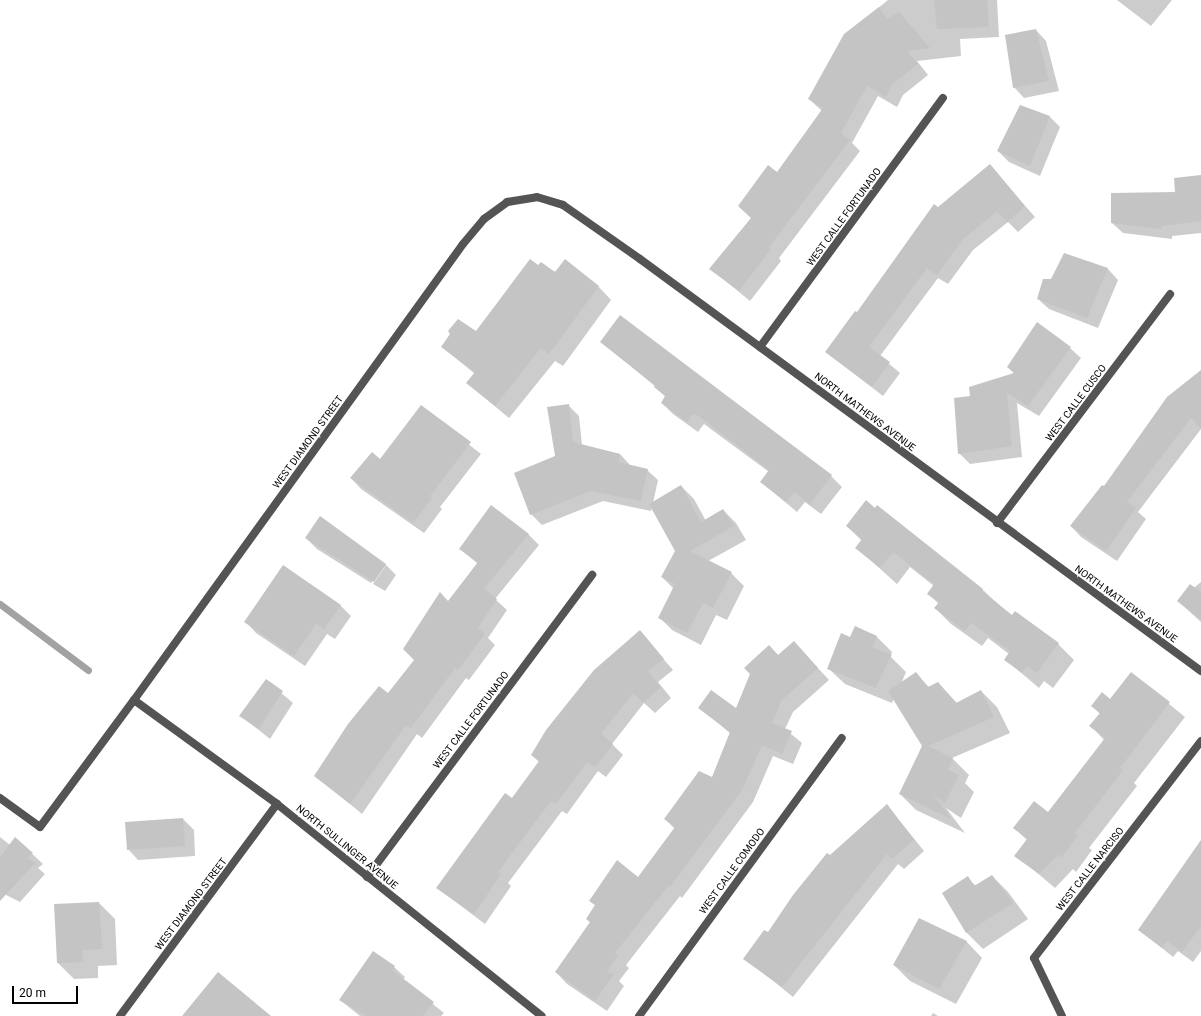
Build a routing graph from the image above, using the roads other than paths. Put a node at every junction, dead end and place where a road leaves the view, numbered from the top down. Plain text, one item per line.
1 (944, 98) dead end
2 (507, 202) joint
3 (1170, 294) dead end
4 (760, 347) junction
5 (997, 523) junction
6 (592, 575) dead end
7 (1201, 671) edge
8 (134, 700) junction
9 (842, 738) dead end
10 (1201, 741) edge
11 (0, 798) edge
12 (277, 804) junction
13 (366, 876) junction
14 (120, 1016) edge
15 (542, 1016) edge
16 (639, 1016) edge
17 (1062, 1016) edge

1 - 4 street, WEST CALLE FORTUNADO
2 - 4 street, NORTH MATHEWS AVENUE
2 - 8 street, WEST DIAMOND STREET
3 - 5 street, WEST CALLE CUSCO
4 - 5 street, NORTH MATHEWS AVENUE
5 - 7 street, NORTH MATHEWS AVENUE
6 - 13 street, WEST CALLE FORTUNADO
8 - 11 street, WEST DIAMOND STREET
8 - 12 street, NORTH SULLINGER AVENUE
9 - 16 street, WEST CALLE COMODO
10 - 17 street, WEST CALLE NARCISO
12 - 13 street, NORTH SULLINGER AVENUE
12 - 14 street, WEST DIAMOND STREET
13 - 15 street, NORTH SULLINGER AVENUE

